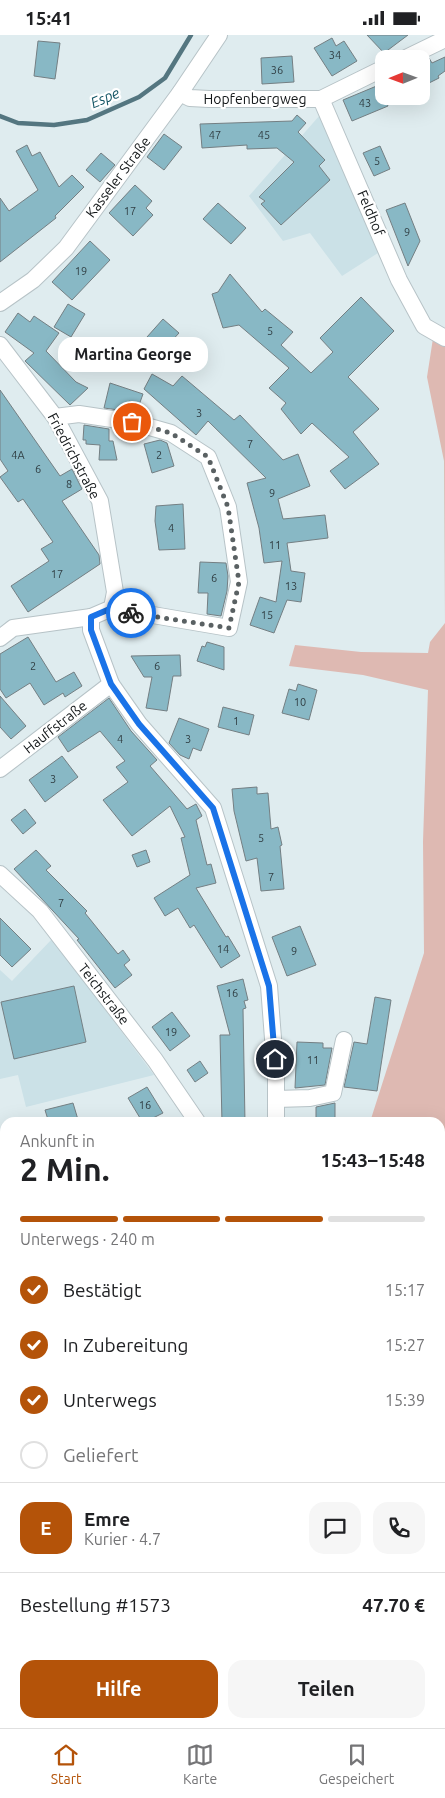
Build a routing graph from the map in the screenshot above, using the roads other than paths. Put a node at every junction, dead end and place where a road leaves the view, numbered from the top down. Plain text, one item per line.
1 (219, 35) edge
2 (445, 39) edge
3 (422, 50) edge
4 (375, 72) edge
5 (180, 93) junction
6 (321, 99) junction
7 (0, 303) edge
8 (445, 338) edge
9 (0, 345) edge
10 (55, 417) junction
11 (112, 608) junction
12 (91, 617) junction
13 (0, 638) edge
14 (111, 684) junction
15 (0, 769) edge
16 (0, 874) edge
17 (344, 1040) dead end
18 (276, 1099) junction
19 (194, 1117) edge
20 (276, 1117) edge

1 - 5 street, Kasseler Straße
2 - 3 street
4 - 6 street, Hopfenbergweg
5 - 6 street, Hopfenbergweg
5 - 7 street, Kasseler Straße
6 - 8 street, Feldhof
9 - 10 street, Friedrichstraße
10 - 11 street, Friedrichstraße
10 - 11 street
11 - 12 street
12 - 13 street
12 - 14 street
14 - 15 street, Hauffstraße
14 - 18 street
16 - 19 street, Teichstraße
17 - 18 street
18 - 20 street

